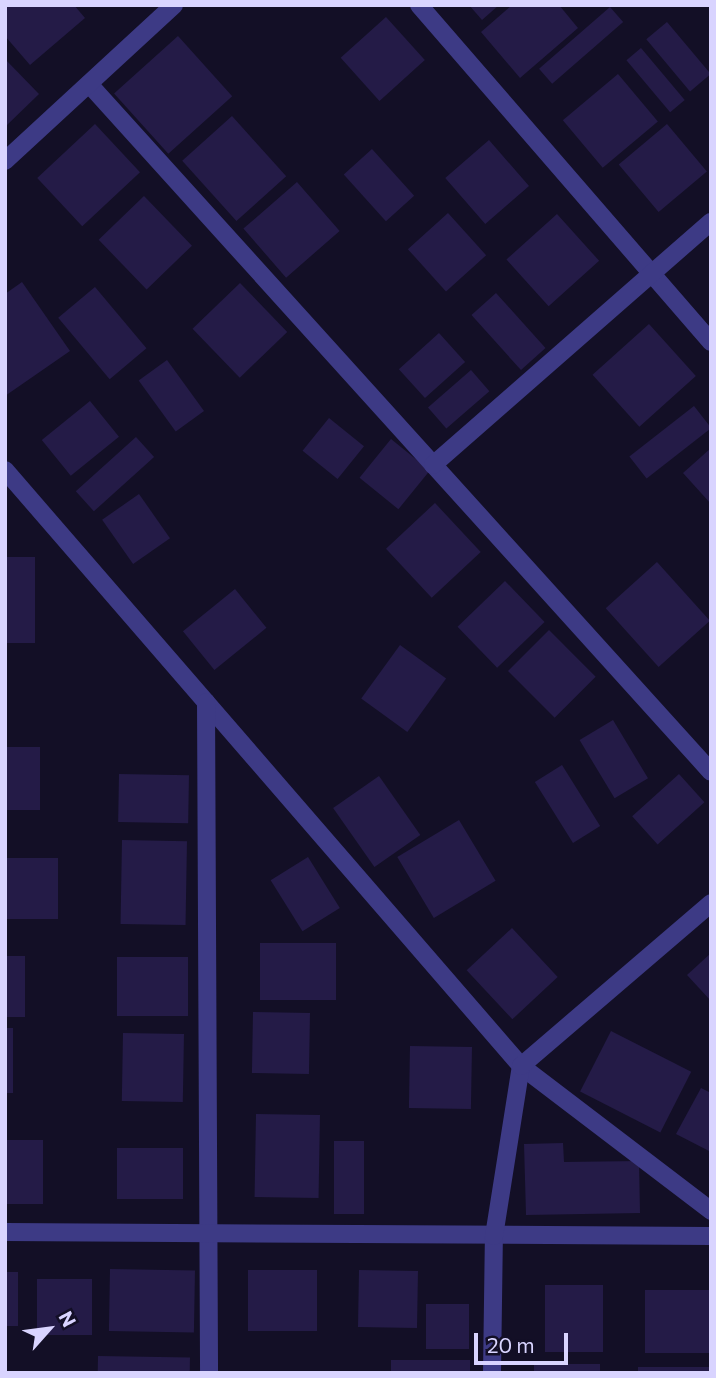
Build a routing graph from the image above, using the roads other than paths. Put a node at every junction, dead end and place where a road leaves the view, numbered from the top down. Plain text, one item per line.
1 (174, 5) edge
2 (418, 5) edge
3 (89, 84) junction
4 (5, 161) edge
5 (711, 222) edge
6 (651, 274) junction
7 (711, 342) edge
8 (433, 465) junction
9 (5, 470) edge
10 (206, 702) junction
11 (711, 772) edge
12 (711, 903) edge
13 (521, 1066) junction
14 (711, 1211) edge
15 (5, 1233) edge
16 (208, 1234) junction
17 (494, 1236) junction
18 (711, 1236) edge
19 (209, 1373) edge
20 (492, 1373) edge

1 - 3 street
2 - 6 street
3 - 4 street
3 - 8 street
5 - 6 street
6 - 7 street
6 - 8 street
8 - 11 street
9 - 10 street
10 - 13 street
10 - 16 street
12 - 13 street
13 - 14 street
13 - 17 street
15 - 16 street
16 - 17 street
16 - 19 street
17 - 18 street
17 - 20 street

